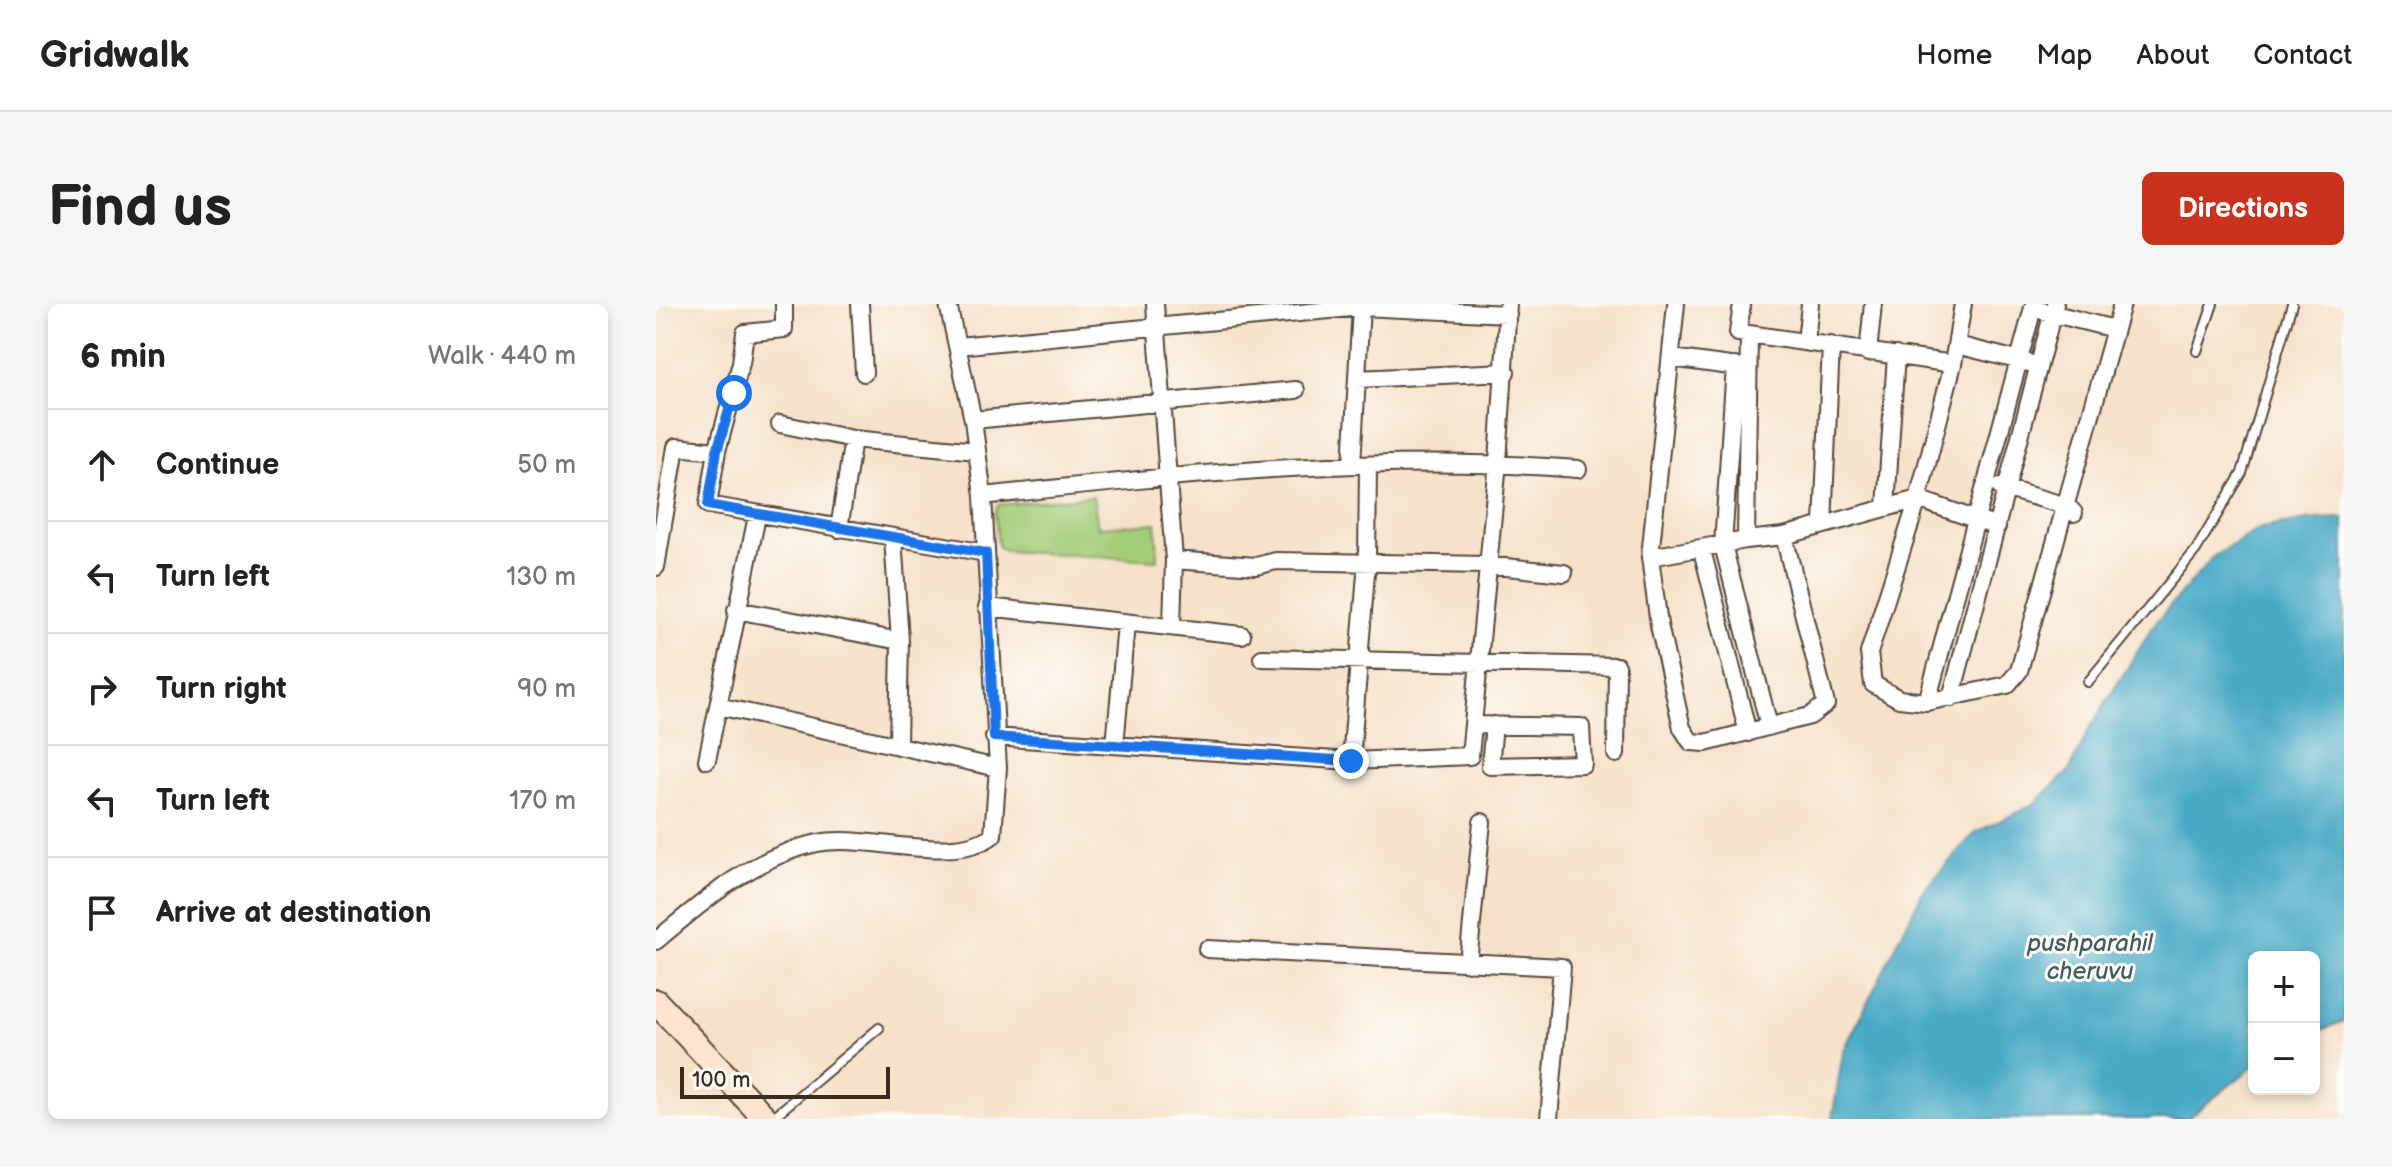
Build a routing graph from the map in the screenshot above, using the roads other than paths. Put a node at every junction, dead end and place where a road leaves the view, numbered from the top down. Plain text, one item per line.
1 (784, 304) edge
2 (860, 304) edge
3 (948, 304) edge
4 (1155, 304) edge
5 (1676, 304) edge
6 (1742, 304) edge
7 (1810, 304) edge
8 (1873, 304) edge
9 (1963, 304) edge
10 (2122, 304) edge
11 (2213, 304) edge
12 (2292, 304) edge
13 (1361, 307) junction
14 (2034, 307) edge
15 (2054, 308) edge
16 (1508, 309) edge
17 (1157, 325) junction
18 (2114, 329) junction
19 (1749, 334) junction
20 (1806, 342) junction
21 (1831, 345) junction
22 (1957, 345) junction
23 (958, 346) junction
24 (2197, 351) dead end
25 (1868, 353) junction
26 (1896, 355) junction
27 (1671, 358) junction
28 (2020, 361) junction
29 (1953, 364) junction
30 (2040, 366) junction
31 (1743, 367) junction
32 (1506, 372) junction
33 (864, 373) dead end
34 (1357, 379) junction
35 (1667, 387) junction
36 (1296, 390) dead end
37 (1164, 403) junction
38 (973, 420) junction
39 (780, 424) dead end
40 (853, 439) junction
41 (1652, 442) dead end
42 (717, 451) junction
43 (977, 451) junction
44 (1498, 462) junction
45 (1360, 466) junction
46 (664, 467) edge
47 (1578, 469) dead end
48 (1169, 476) junction
49 (1986, 483) junction
50 (2008, 489) junction
51 (983, 496) junction
52 (1918, 499) junction
53 (2067, 506) junction
54 (1886, 507) junction
55 (757, 516) junction
56 (1977, 520) junction
57 (1823, 524) junction
58 (1997, 527) junction
59 (839, 529) junction
60 (1784, 536) junction
61 (658, 537) edge
62 (893, 538) junction
63 (1746, 540) junction
64 (1723, 545) junction
65 (1702, 550) junction
66 (986, 553) junction
67 (1650, 557) junction
68 (1174, 560) junction
69 (1367, 561) junction
70 (1486, 565) junction
71 (656, 567) edge
72 (1802, 567) dead end
73 (2059, 570) dead end
74 (1564, 573) dead end
75 (987, 607) junction
76 (736, 610) junction
77 (1805, 619) junction
78 (1126, 624) junction
79 (1172, 626) junction
80 (1242, 635) dead end
81 (900, 641) junction
82 (1262, 658) dead end
83 (1357, 660) junction
84 (1479, 663) junction
85 (2088, 682) dead end
86 (1951, 698) junction
87 (1927, 702) junction
88 (718, 706) junction
89 (1473, 725) junction
90 (1494, 725) junction
91 (1769, 726) junction
92 (1748, 733) junction
93 (994, 737) junction
94 (898, 745) junction
95 (1115, 745) junction
96 (1616, 754) dead end
97 (707, 760) dead end
98 (1351, 761) junction
99 (998, 768) junction
100 (1482, 822) dead end
101 (656, 941) edge
102 (1207, 949) dead end
103 (1468, 963) junction
104 (656, 1002) edge
105 (879, 1028) dead end
106 (768, 1119) edge
107 (1549, 1119) edge

1 - 42 street
2 - 33 street
3 - 23 street
4 - 17 street
5 - 27 street
6 - 19 street
7 - 20 street
8 - 25 street
9 - 22 street
10 - 18 street
11 - 24 lane
12 - 85 lane
13 - 16 street
13 - 17 street
13 - 34 street
14 - 15 street
14 - 28 street
15 - 18 street
15 - 30 street
16 - 32 street
17 - 23 street
17 - 37 street
18 - 53 street
19 - 20 street
19 - 31 street
20 - 21 street
21 - 25 street
21 - 57 street
22 - 28 street
22 - 29 street
23 - 38 street
25 - 26 street
26 - 29 street
26 - 54 street
27 - 31 street
27 - 35 street
28 - 30 street
28 - 49 street
29 - 52 street
30 - 50 street
31 - 63 street
31 - 64 street
32 - 34 street
32 - 44 street
34 - 45 street
35 - 41 street
35 - 67 street
36 - 37 street
37 - 38 street
37 - 48 street
38 - 43 street
39 - 40 street
40 - 43 street
40 - 59 street
42 - 46 street
42 - 55 street
43 - 51 street
44 - 45 street
44 - 47 street
44 - 70 street
45 - 48 street
45 - 69 street
46 - 61 street
48 - 51 street
48 - 68 street
49 - 50 street
49 - 56 street
50 - 53 street
50 - 58 street
51 - 66 street
52 - 54 street
52 - 56 street
52 - 87 street
53 - 73 street
53 - 86 street
54 - 57 street
55 - 59 street
55 - 76 street
56 - 58 street
56 - 87 street
57 - 60 street
58 - 86 street
59 - 62 street
60 - 63 street
60 - 77 street
61 - 71 street
62 - 66 street
62 - 81 street
63 - 64 street
64 - 65 street
64 - 91 street
65 - 67 street
65 - 92 street
66 - 75 street
67 - 92 street
68 - 69 street
68 - 79 street
69 - 70 street
69 - 83 street
70 - 74 street
70 - 84 street
72 - 77 street
75 - 78 street
75 - 93 street
76 - 81 street
76 - 88 street
77 - 91 street
78 - 79 street
78 - 95 street
79 - 80 street
81 - 94 street
82 - 83 street
83 - 84 street
83 - 98 street
84 - 89 street
84 - 96 street
86 - 87 street
88 - 94 street
88 - 97 street
89 - 90 street
89 - 98 street
90 - 90 street
91 - 92 street
93 - 95 street
93 - 99 street
94 - 99 street
95 - 98 street
99 - 101 street
100 - 103 street
102 - 103 street
103 - 107 street
104 - 106 street
105 - 106 lane

